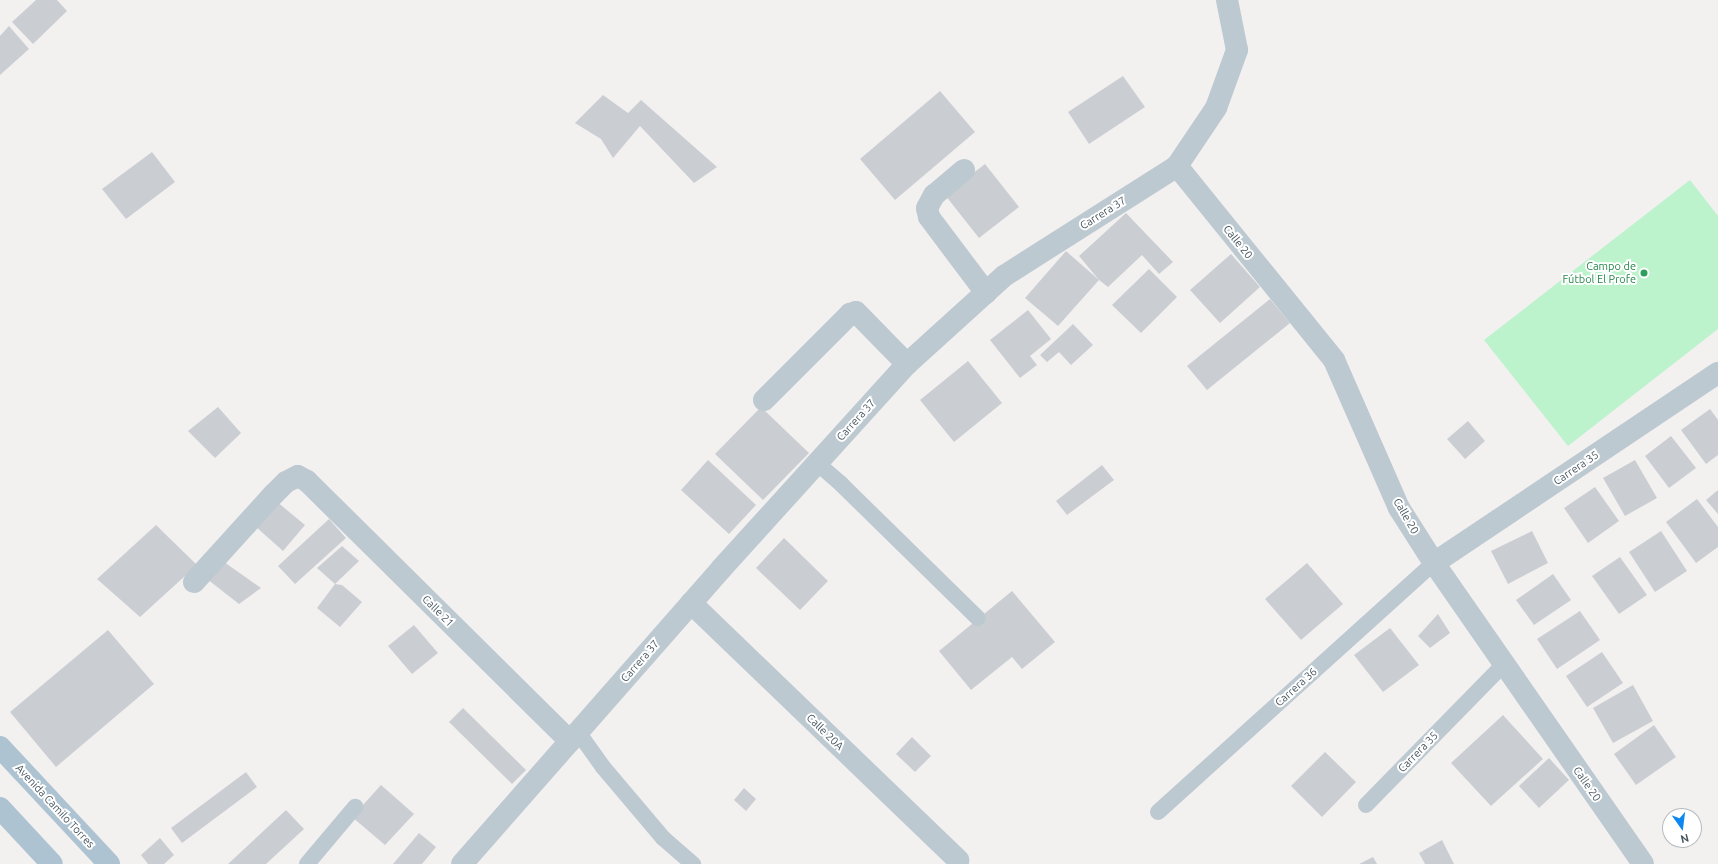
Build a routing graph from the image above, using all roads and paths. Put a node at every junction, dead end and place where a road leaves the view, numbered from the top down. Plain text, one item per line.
1 (1227, 0) edge
2 (1177, 166) junction
3 (964, 170) dead end
4 (986, 292) junction
5 (907, 364) junction
6 (1718, 373) edge
7 (764, 400) dead end
8 (817, 463) junction
9 (1434, 563) junction
10 (194, 582) dead end
11 (691, 604) junction
12 (978, 618) dead end
13 (1504, 664) junction
14 (574, 737) junction
15 (0, 747) edge
16 (1366, 805) dead end
17 (354, 807) dead end
18 (0, 808) edge
19 (1158, 812) dead end
20 (958, 860) dead end
21 (52, 864) edge
22 (109, 864) edge
23 (307, 864) edge
24 (462, 864) edge
25 (693, 864) edge
26 (1643, 864) edge

1 - 2 street, Carrera 37
2 - 4 street, Carrera 37
2 - 9 street, Calle 20
3 - 4 street
4 - 5 street, Carrera 37
5 - 7 street
5 - 8 street, Carrera 37
6 - 9 street, Carrera 35
8 - 11 street, Carrera 37
8 - 12 lane
9 - 13 street, Calle 20
9 - 19 lane, Carrera 36
10 - 14 street, Calle 21
11 - 14 street, Carrera 37
11 - 20 street, Calle 20A
13 - 16 lane, Carrera 35
13 - 26 street, Calle 20
14 - 24 street, Carrera 37
14 - 25 lane
15 - 22 main road, Avenida Camilo Torres
17 - 23 lane
18 - 21 main road

